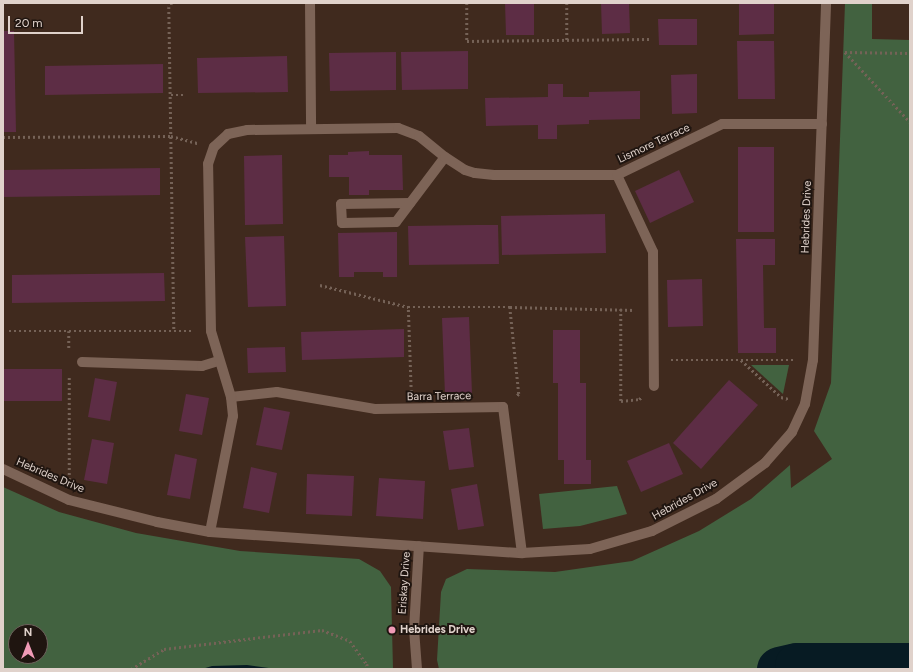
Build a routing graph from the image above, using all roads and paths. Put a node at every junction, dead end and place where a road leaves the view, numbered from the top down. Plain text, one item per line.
1 (172, 3) edge
2 (310, 3) edge
3 (467, 3) edge
4 (567, 3) edge
5 (826, 3) edge
6 (650, 39) dead end
7 (567, 40) junction
8 (910, 53) edge
9 (170, 94) junction
10 (184, 94) dead end
11 (910, 122) edge
12 (822, 124) junction
13 (311, 128) junction
14 (171, 136) junction
15 (3, 137) edge
16 (214, 147) junction
17 (445, 157) junction
18 (617, 174) junction
19 (410, 203) junction
20 (320, 285) dead end
21 (408, 307) junction
22 (510, 307) junction
23 (621, 309) junction
24 (654, 310) junction
25 (9, 331) dead end
26 (69, 331) junction
27 (174, 331) junction
28 (211, 331) junction
29 (69, 354) dead end
30 (218, 360) junction
31 (655, 360) junction
32 (742, 360) junction
33 (813, 360) junction
34 (82, 362) dead end
35 (69, 369) dead end
36 (654, 386) joint
37 (230, 396) junction
38 (805, 404) junction
39 (503, 407) junction
40 (412, 410) junction
41 (3, 469) edge
42 (69, 500) junction
43 (210, 532) junction
44 (419, 546) junction
45 (522, 553) junction
46 (131, 669) edge
47 (368, 669) edge
48 (417, 669) edge

1 - 9 path
2 - 13 street
3 - 7 path
4 - 7 path
5 - 12 street, Hebrides Drive
6 - 7 path
8 - 11 path
9 - 10 path
9 - 14 path
12 - 18 street, Lismore Terrace
12 - 33 street, Hebrides Drive
13 - 16 street
13 - 17 street
14 - 15 path
14 - 16 path
14 - 27 path
16 - 28 street
17 - 18 street
17 - 19 street
18 - 24 street, Lismore Terrace
19 - 19 street
20 - 21 path
21 - 22 path
21 - 40 path
22 - 23 path
22 - 39 path
23 - 24 path
23 - 36 path
24 - 31 street, Lismore Terrace
25 - 26 path
26 - 27 path
26 - 29 path
27 - 28 path
28 - 30 street
30 - 34 street
30 - 37 street
31 - 32 path
31 - 36 street, Lismore Terrace
32 - 33 path
32 - 38 path
33 - 38 street, Hebrides Drive
35 - 42 path
37 - 40 street, Barra Terrace
37 - 43 street
38 - 45 street, Hebrides Drive
39 - 40 street, Barra Terrace
39 - 45 street
41 - 42 street, Hebrides Drive
42 - 43 street, Hebrides Drive
43 - 44 street, Hebrides Drive
44 - 45 street, Hebrides Drive
44 - 48 street, Eriskay Drive
46 - 47 path

